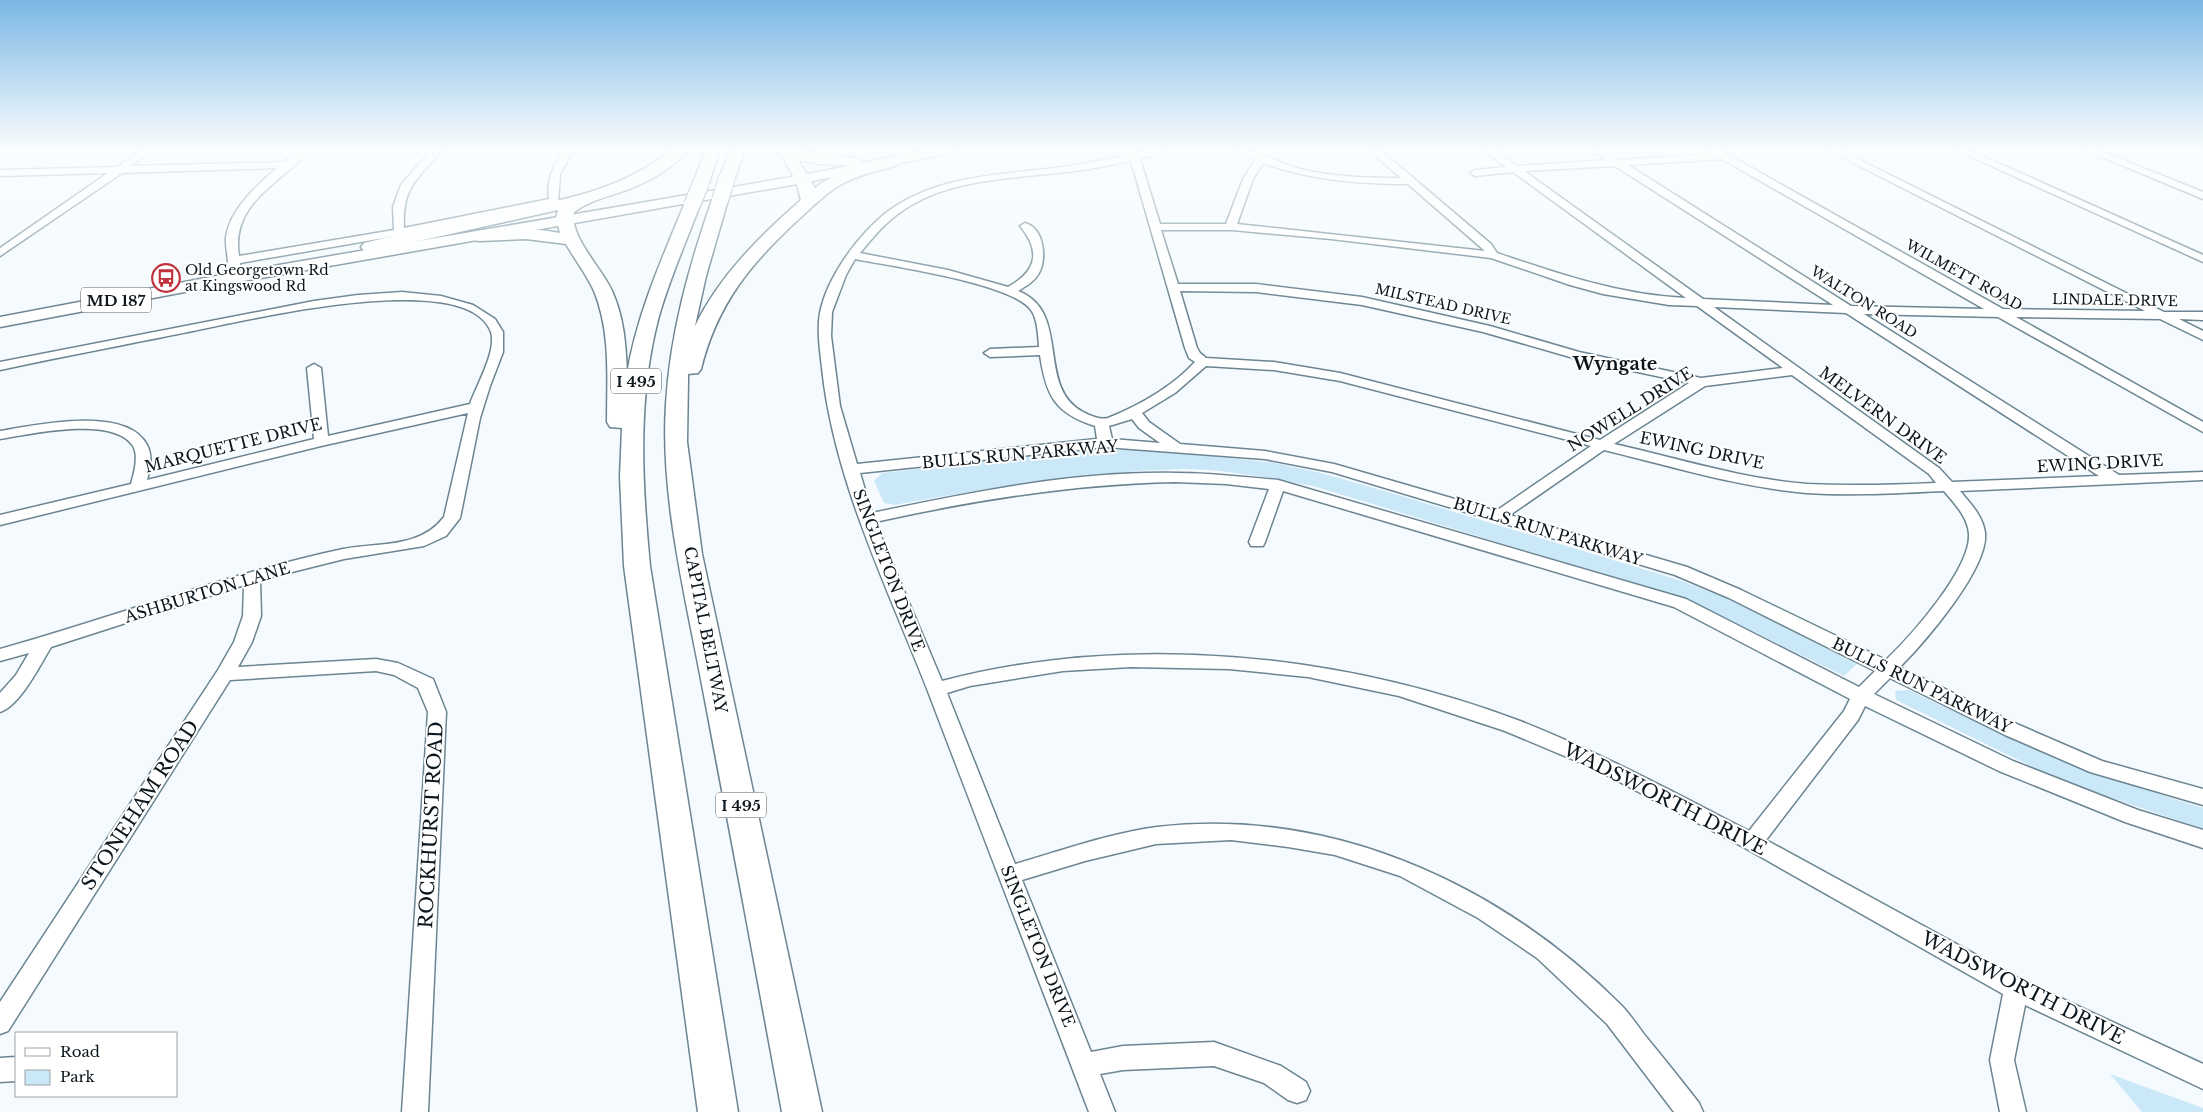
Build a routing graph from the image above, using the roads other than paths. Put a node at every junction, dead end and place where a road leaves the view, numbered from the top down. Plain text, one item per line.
1 (75, 201) edge
2 (250, 201) edge
3 (400, 201) edge
4 (556, 201) edge
5 (573, 201) edge
6 (578, 201) edge
7 (635, 201) edge
8 (694, 201) edge
9 (720, 201) edge
10 (809, 201) edge
11 (914, 201) edge
12 (1148, 201) edge
13 (1240, 201) edge
14 (1434, 201) edge
15 (1558, 201) edge
16 (1678, 201) edge
17 (1803, 201) edge
18 (1934, 201) edge
19 (2075, 201) edge
20 (561, 212) junction
21 (1025, 226) dead end
22 (1156, 227) junction
23 (1232, 228) junction
24 (399, 232) junction
25 (479, 236) junction
26 (573, 241) junction
27 (370, 247) junction
28 (0, 253) edge
29 (852, 255) junction
30 (1493, 255) junction
31 (2203, 259) edge
32 (234, 270) junction
33 (1173, 287) junction
34 (1010, 291) junction
35 (1697, 302) junction
36 (1848, 309) junction
37 (2001, 313) junction
38 (0, 314) edge
39 (2162, 316) junction
40 (2203, 316) edge
41 (0, 322) edge
42 (2203, 336) edge
43 (1047, 351) junction
44 (990, 354) dead end
45 (1203, 362) junction
46 (0, 366) edge
47 (314, 368) dead end
48 (1794, 371) junction
49 (1701, 382) junction
50 (476, 407) junction
51 (1134, 412) junction
52 (1102, 424) junction
53 (2203, 428) edge
54 (0, 435) edge
55 (321, 442) junction
56 (1105, 443) junction
57 (677, 444) junction
58 (1602, 445) junction
59 (1176, 448) junction
60 (852, 469) junction
61 (2203, 476) edge
62 (2116, 480) junction
63 (1278, 485) junction
64 (138, 487) junction
65 (1949, 488) junction
66 (1499, 516) junction
67 (866, 519) junction
68 (0, 520) edge
69 (1257, 542) dead end
70 (637, 566) junction
71 (252, 577) junction
72 (44, 644) junction
73 (0, 655) edge
74 (1888, 669) junction
75 (225, 674) junction
76 (936, 689) junction
77 (1861, 696) junction
78 (0, 705) edge
79 (2203, 798) edge
80 (2203, 839) edge
81 (1752, 842) junction
82 (1009, 875) junction
83 (2016, 989) junction
84 (0, 1023) edge
85 (1085, 1065) junction
86 (15, 1068) edge
87 (0, 1070) edge
88 (2203, 1077) edge
89 (1297, 1091) dead end
90 (415, 1112) edge
91 (718, 1112) edge
92 (802, 1112) edge
93 (1102, 1112) edge
94 (1690, 1112) edge
95 (2013, 1112) edge

1 - 28 street
2 - 32 street
3 - 24 street
4 - 20 street
5 - 27 highway
6 - 20 highway
7 - 20 main road, MD 187
8 - 70 highway, I 495, bridge
9 - 57 highway, CAPITAL BELTWAY / I 495, bridge
10 - 57 highway
11 - 29 street, SINGLETON DRIVE
12 - 22 street
13 - 23 street
14 - 30 street
15 - 35 street, MELVERN DRIVE
16 - 36 street, WALTON ROAD
17 - 37 street, WILMETT ROAD
18 - 39 street
19 - 31 street
20 - 24 street
20 - 25 main road, MD 187
20 - 26 highway
20 - 27 main road, MD 187
21 - 34 street
22 - 23 street
22 - 33 street
23 - 30 street
24 - 32 street
25 - 26 highway
25 - 32 main road, MD 187
26 - 70 highway
27 - 32 main road, MD 187
29 - 34 street
29 - 60 street, SINGLETON DRIVE
30 - 35 street, LINDALE DRIVE
32 - 38 main road, MD 187
32 - 41 main road, MD 187
33 - 45 street
33 - 49 street, MILSTEAD DRIVE
34 - 43 street
35 - 36 street, LINDALE DRIVE
35 - 48 street, MELVERN DRIVE
36 - 37 street, LINDALE DRIVE
36 - 62 street, WALTON ROAD
37 - 39 street, LINDALE DRIVE
37 - 53 street, WILMETT ROAD
39 - 40 street, LINDALE DRIVE
39 - 42 street
43 - 44 street
43 - 52 street
45 - 51 street
45 - 58 street, EWING DRIVE
46 - 50 street, ASHBURTON LANE
47 - 55 street
48 - 49 street, NOWELL DRIVE
48 - 65 street, MELVERN DRIVE
49 - 58 street, NOWELL DRIVE
50 - 55 street, MARQUETTE DRIVE
50 - 71 street, ASHBURTON LANE
51 - 52 street
51 - 59 street
52 - 56 street
54 - 64 street
55 - 64 street, MARQUETTE DRIVE
56 - 59 street, BULLS RUN PARKWAY
56 - 60 street, BULLS RUN PARKWAY
57 - 92 highway, CAPITAL BELTWAY / I 495
58 - 65 street, EWING DRIVE
58 - 66 street, NOWELL DRIVE
59 - 66 street, BULLS RUN PARKWAY
60 - 67 street, SINGLETON DRIVE
61 - 62 street, EWING DRIVE
62 - 65 street, EWING DRIVE
63 - 67 street, BULLS RUN PARKWAY
63 - 69 street
63 - 77 street, BULLS RUN PARKWAY
64 - 68 street, MARQUETTE DRIVE
65 - 74 street, MELVERN DRIVE
66 - 74 street, BULLS RUN PARKWAY
67 - 76 street, SINGLETON DRIVE
70 - 91 highway, I 495
71 - 72 street, ASHBURTON LANE
71 - 75 street, STONEHAM ROAD
72 - 73 street, ASHBURTON LANE
72 - 78 street
74 - 77 street, MELVERN DRIVE
74 - 79 street, BULLS RUN PARKWAY
75 - 84 street, STONEHAM ROAD
75 - 90 street, ROCKHURST ROAD
76 - 81 street, WADSWORTH DRIVE
76 - 82 street, SINGLETON DRIVE
77 - 80 street, BULLS RUN PARKWAY
77 - 81 street, MELVERN DRIVE
81 - 83 street, WADSWORTH DRIVE
82 - 85 street, SINGLETON DRIVE
82 - 94 street
83 - 88 street, WADSWORTH DRIVE
83 - 95 street
85 - 89 street
85 - 93 street, SINGLETON DRIVE
86 - 87 street

